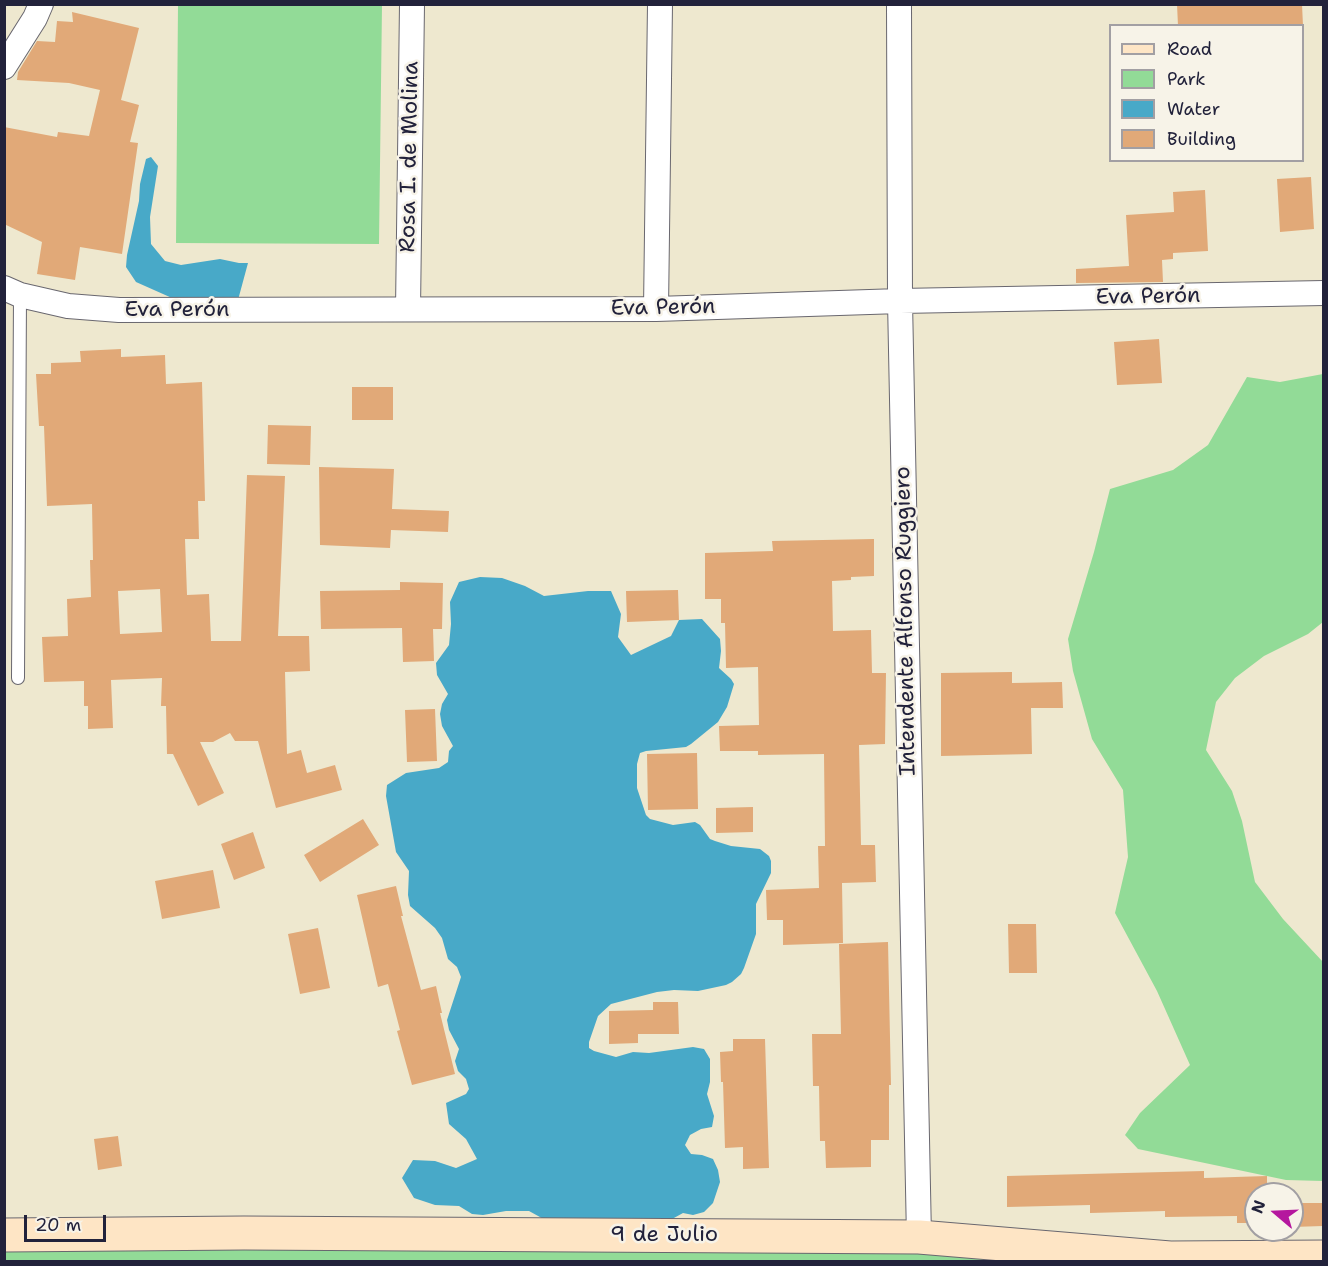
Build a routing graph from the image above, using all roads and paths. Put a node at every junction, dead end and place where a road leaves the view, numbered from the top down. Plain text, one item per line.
1 (41, 4) edge
2 (412, 4) edge
3 (660, 4) edge
4 (899, 4) edge
5 (4, 67) edge
6 (12, 292) edge
7 (1323, 293) edge
8 (900, 301) junction
9 (408, 309) junction
10 (656, 309) junction
11 (18, 678) dead end
12 (4, 1235) edge
13 (919, 1237) junction
14 (1323, 1257) edge

1 - 5 street
2 - 9 street, Rosa I. de Molina
3 - 10 street
4 - 8 street, Intendente Alfonso Ruggiero
6 - 9 street, Eva Perón
6 - 11 lane
7 - 8 street, Eva Perón
8 - 10 street, Eva Perón
8 - 13 street, Intendente Alfonso Ruggiero
9 - 10 street, Eva Perón
12 - 13 main road, 9 de Julio
13 - 14 main road, 9 de Julio

